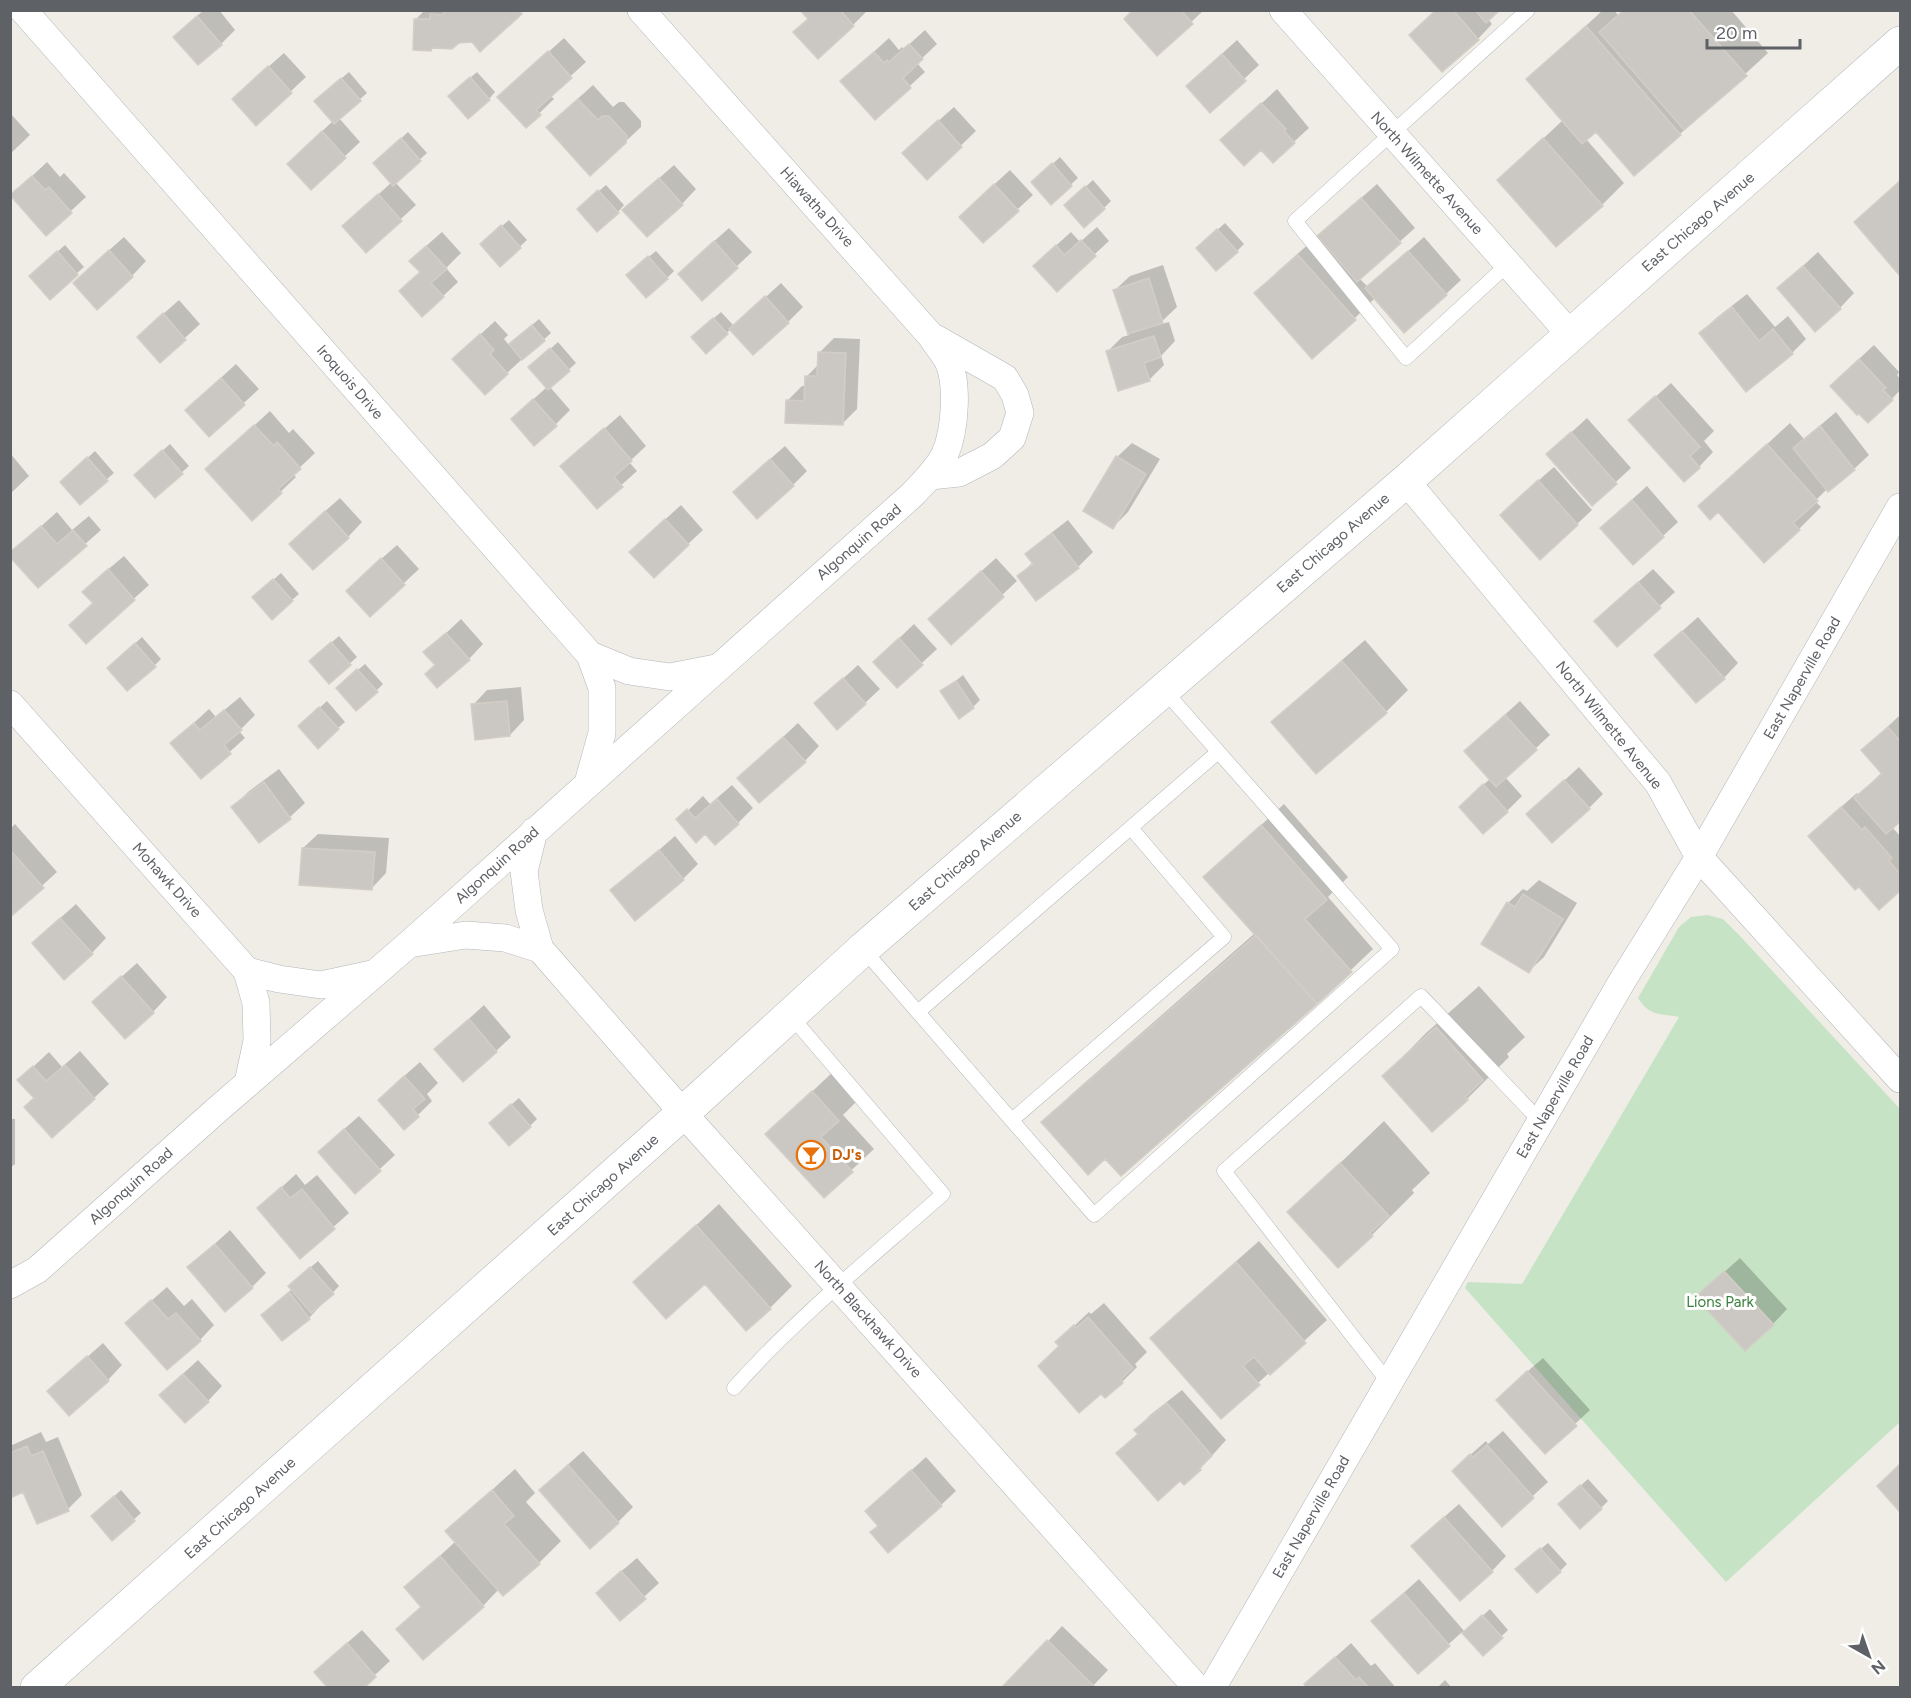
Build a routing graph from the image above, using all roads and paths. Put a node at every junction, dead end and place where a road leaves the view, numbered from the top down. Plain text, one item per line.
1 (23, 10) edge
2 (641, 10) edge
3 (1283, 10) edge
4 (1528, 10) edge
5 (1900, 43) edge
6 (1391, 132) junction
7 (1508, 264) junction
8 (1570, 334) junction
9 (931, 336) junction
10 (953, 422) joint
11 (930, 476) junction
12 (1406, 481) junction
13 (1900, 507) edge
14 (590, 655) junction
15 (716, 669) junction
16 (1164, 690) junction
17 (10, 704) edge
18 (1218, 752) junction
19 (588, 783) junction
20 (1131, 828) junction
21 (534, 831) junction
22 (1699, 857) junction
23 (410, 944) junction
24 (540, 949) junction
25 (863, 949) junction
26 (247, 971) junction
27 (375, 973) junction
28 (918, 1012) junction
29 (790, 1014) junction
30 (1900, 1079) edge
31 (248, 1083) junction
32 (683, 1113) junction
33 (1012, 1120) junction
34 (1541, 1122) junction
35 (10, 1285) edge
36 (838, 1286) junction
37 (1389, 1383) junction
38 (734, 1388) dead end
39 (38, 1688) edge
40 (1197, 1688) edge
41 (1212, 1688) edge

1 - 14 street, Iroquois Drive
2 - 9 street, Hiawatha Drive
3 - 6 street, North Wilmette Avenue
4 - 6 lane
5 - 8 main road, East Chicago Avenue
6 - 7 street, North Wilmette Avenue
6 - 7 lane
7 - 8 street, North Wilmette Avenue
8 - 12 main road, East Chicago Avenue
9 - 10 street, Hiawatha Drive
9 - 11 street
10 - 11 street, Algonquin Road
11 - 15 street, Algonquin Road
12 - 16 main road, East Chicago Avenue
12 - 22 street, North Wilmette Avenue
13 - 22 street, East Naperville Road
14 - 15 street
14 - 19 street, Iroquois Drive
15 - 19 street, Algonquin Road
16 - 18 lane
16 - 25 main road, East Chicago Avenue
17 - 26 street, Mohawk Drive
18 - 20 lane
18 - 33 lane
19 - 21 street, Algonquin Road
20 - 28 lane
20 - 33 lane
21 - 23 street, Algonquin Road
21 - 24 street, North Blackhawk Drive
22 - 30 street, North Wilmette Avenue
22 - 34 street, East Naperville Road
23 - 24 street
23 - 27 street, Algonquin Road
24 - 32 street, North Blackhawk Drive
25 - 28 lane
25 - 29 main road, East Chicago Avenue
26 - 27 street
26 - 31 street, Mohawk Drive
27 - 31 street, Algonquin Road
28 - 33 lane
29 - 32 main road, East Chicago Avenue
29 - 36 lane
31 - 35 street, Algonquin Road
32 - 36 street, North Blackhawk Drive
32 - 39 main road, East Chicago Avenue
34 - 37 street, East Naperville Road
34 - 37 lane
36 - 38 lane
36 - 40 street, North Blackhawk Drive
37 - 41 street, East Naperville Road

